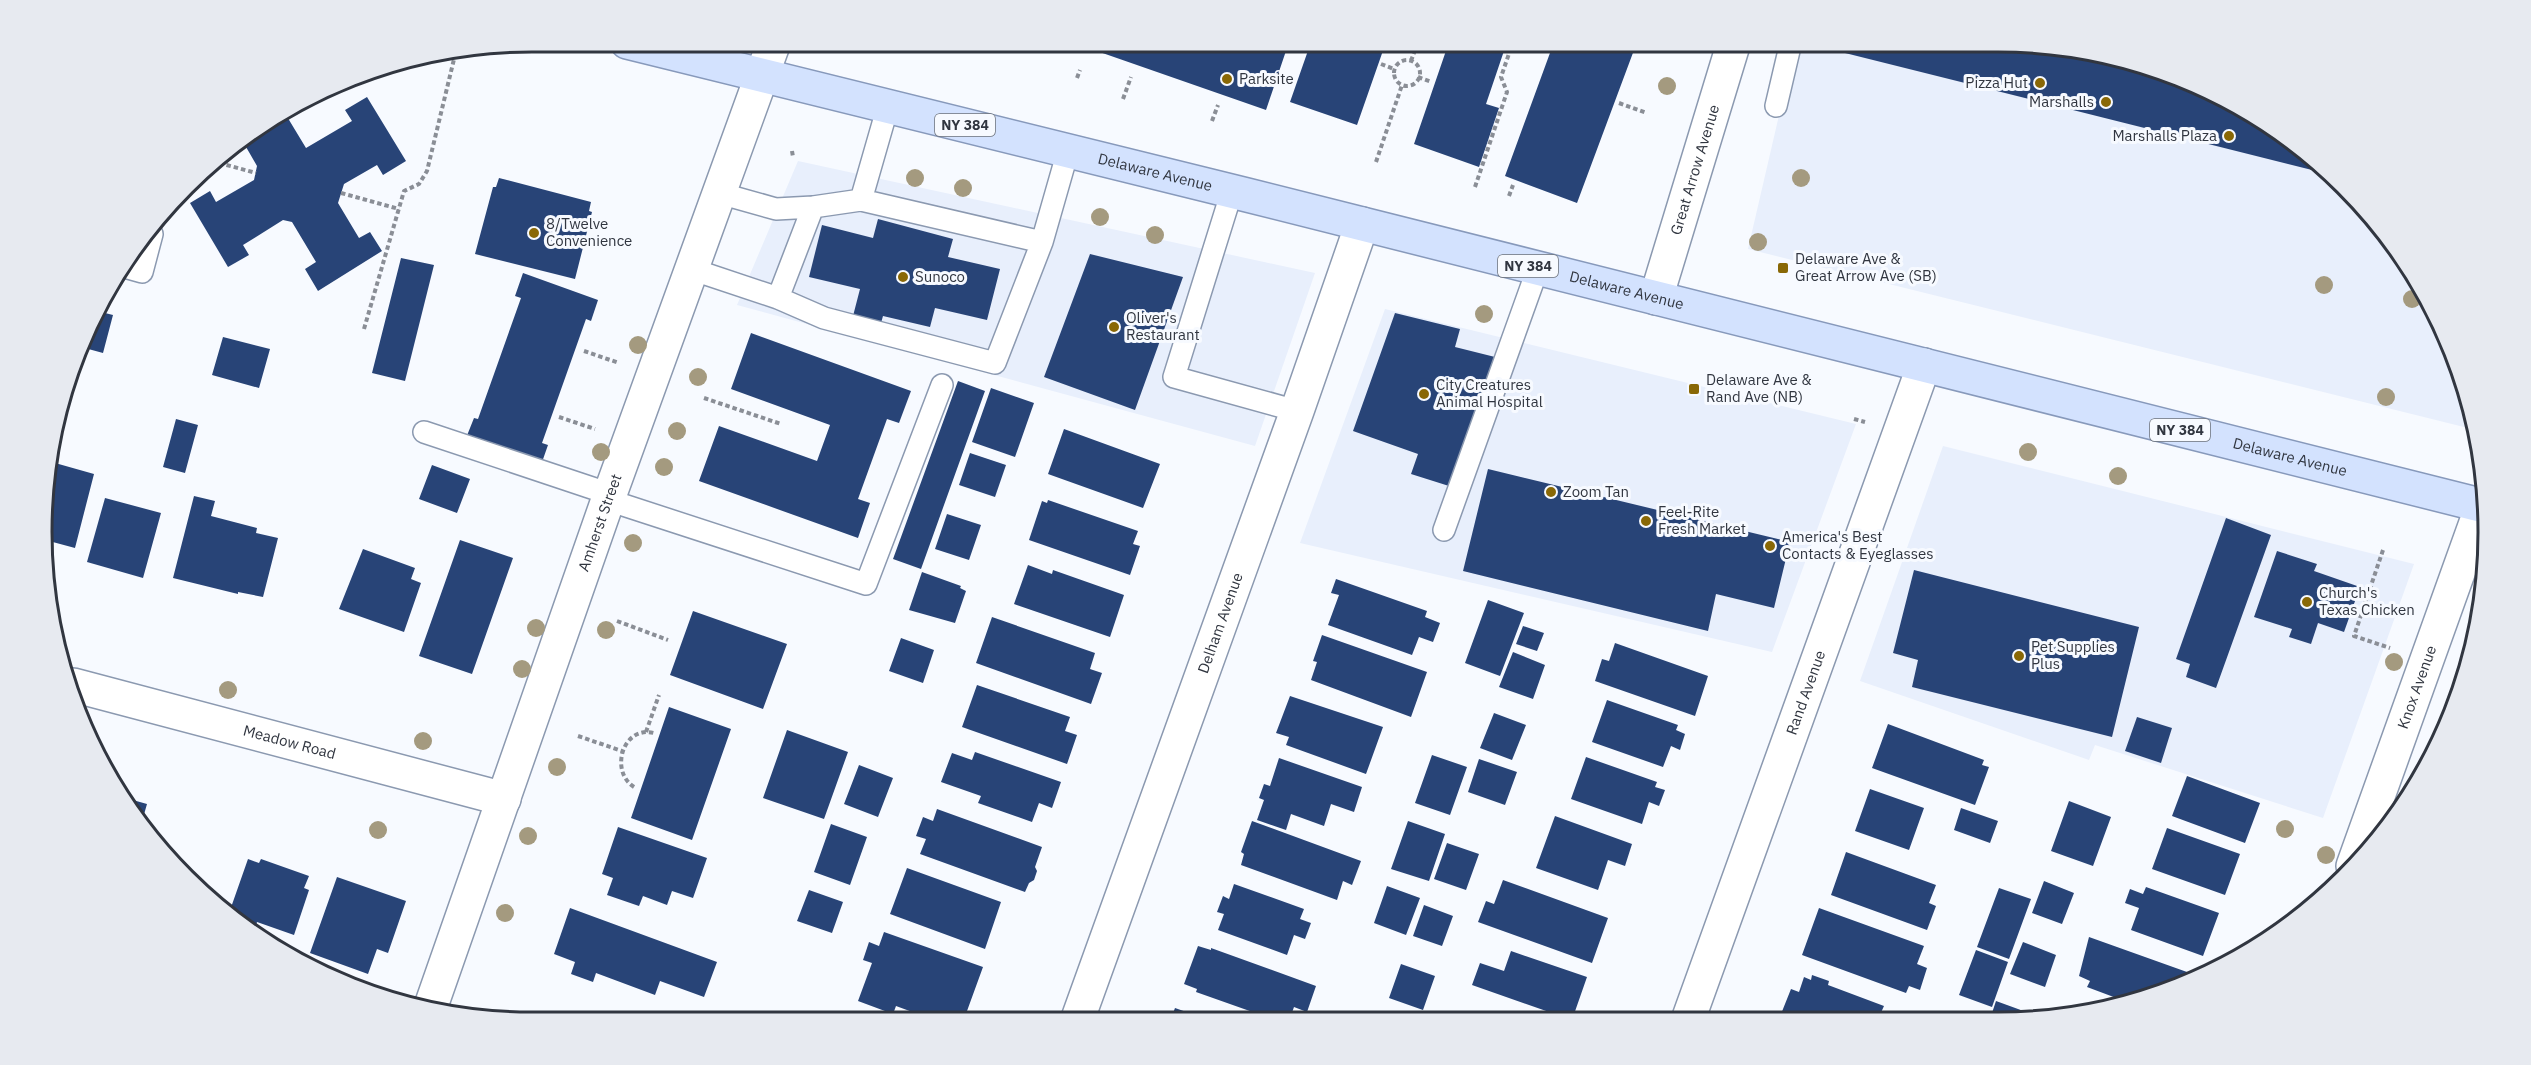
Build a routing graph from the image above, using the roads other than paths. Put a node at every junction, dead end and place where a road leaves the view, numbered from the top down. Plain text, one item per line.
1 (668, 52) edge
2 (770, 52) edge
3 (1731, 52) edge
4 (1789, 52) edge
5 (762, 75) junction
6 (888, 106) junction
7 (1776, 106) dead end
8 (1068, 150) junction
9 (1232, 191) junction
10 (719, 193) junction
11 (861, 200) junction
12 (813, 207) junction
13 (1362, 224) junction
14 (1042, 242) junction
15 (150, 243) edge
16 (1538, 268) junction
17 (131, 269) edge
18 (691, 269) junction
19 (778, 298) junction
20 (1656, 298) junction
21 (1924, 365) junction
22 (942, 385) dead end
23 (1297, 411) junction
24 (424, 432) dead end
25 (609, 497) junction
26 (2477, 505) edge
27 (2478, 527) edge
28 (1444, 530) dead end
29 (78, 686) edge
30 (504, 799) junction
31 (2359, 848) edge
32 (433, 1002) edge
33 (1081, 1012) edge
34 (1691, 1012) edge

1 - 5 main road, Delaware Avenue / NY 384
2 - 5 street, Amherst Street
3 - 20 street, Great Arrow Avenue
4 - 7 lane
5 - 6 main road, Delaware Avenue / NY 384
5 - 10 street, Amherst Street
6 - 8 main road, Delaware Avenue / NY 384
6 - 11 lane
8 - 9 main road, Delaware Avenue / NY 384
8 - 14 lane
9 - 13 main road, Delaware Avenue / NY 384
9 - 23 lane
10 - 12 lane
10 - 18 street, Amherst Street
11 - 12 lane
11 - 14 lane
12 - 19 lane
13 - 16 main road, Delaware Avenue / NY 384
13 - 23 street, Delham Avenue
14 - 19 lane
15 - 17 lane
16 - 20 main road, Delaware Avenue / NY 384
16 - 28 lane
18 - 19 lane
18 - 25 street, Amherst Street
20 - 21 main road, Delaware Avenue / NY 384
21 - 26 main road, Delaware Avenue / NY 384
21 - 34 street, Rand Avenue
22 - 25 lane
23 - 33 street, Delham Avenue
24 - 25 lane
25 - 30 street, Amherst Street
27 - 31 street, Knox Avenue
29 - 30 street, Meadow Road
30 - 32 street, Amherst Street

